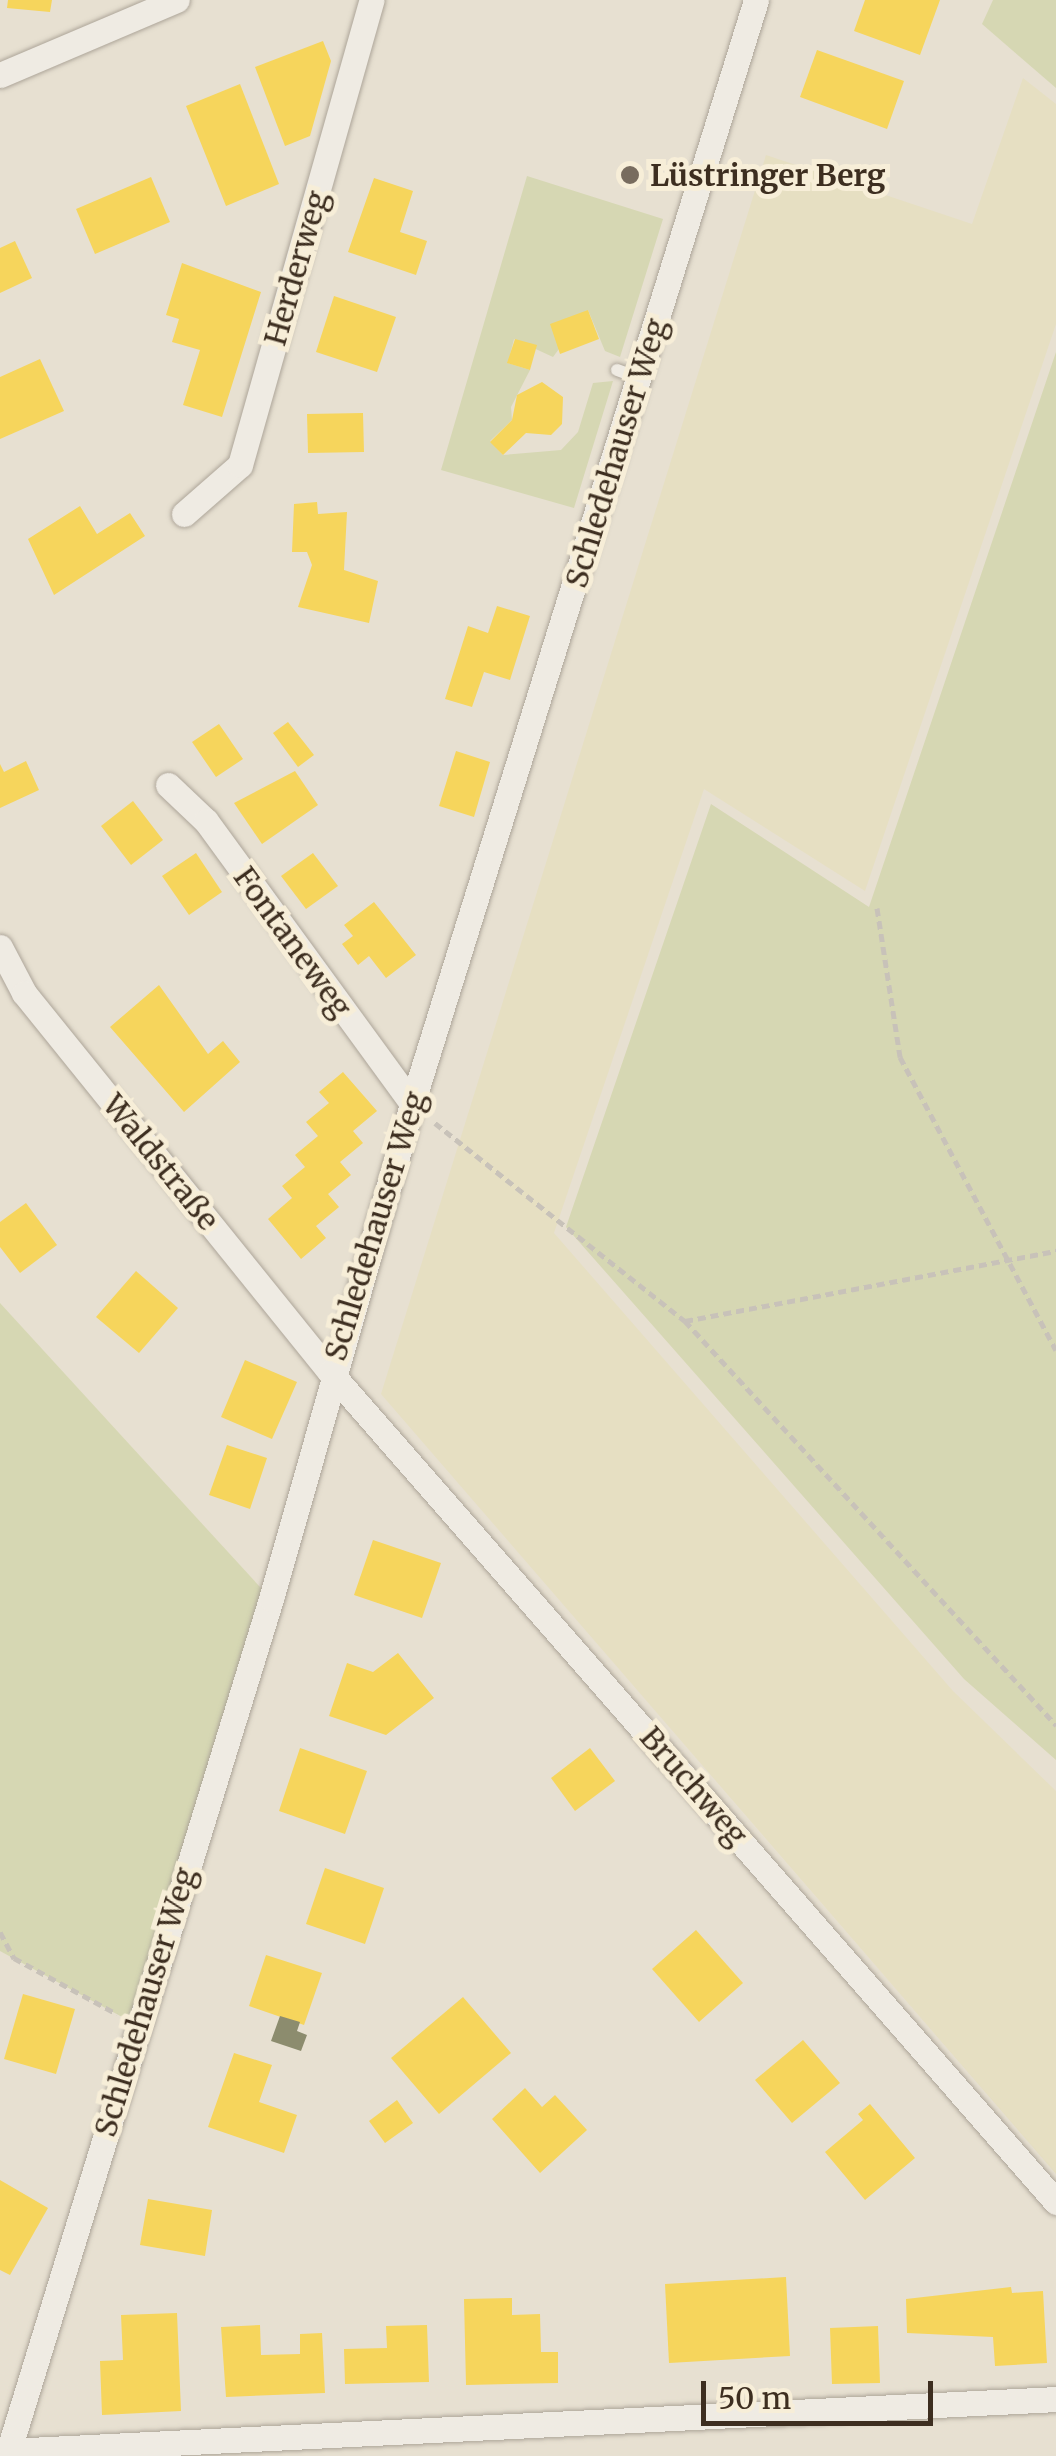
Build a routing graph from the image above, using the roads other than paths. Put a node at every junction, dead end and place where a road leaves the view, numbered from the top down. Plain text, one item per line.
1 (177, 0) edge
2 (372, 0) edge
3 (756, 0) edge
4 (0, 75) edge
5 (184, 514) dead end
6 (168, 785) dead end
7 (0, 947) edge
8 (412, 1104) junction
9 (330, 1372) junction
10 (1056, 2202) edge
11 (1056, 2399) edge
12 (8, 2454) edge

1 - 4 street
2 - 5 street, Herderweg
3 - 8 street, Schledehauser Weg
6 - 8 street, Fontaneweg
7 - 9 street, Waldstraße
8 - 9 street, Schledehauser Weg
9 - 10 street, Bruchweg
9 - 12 street, Schledehauser Weg
11 - 12 street

